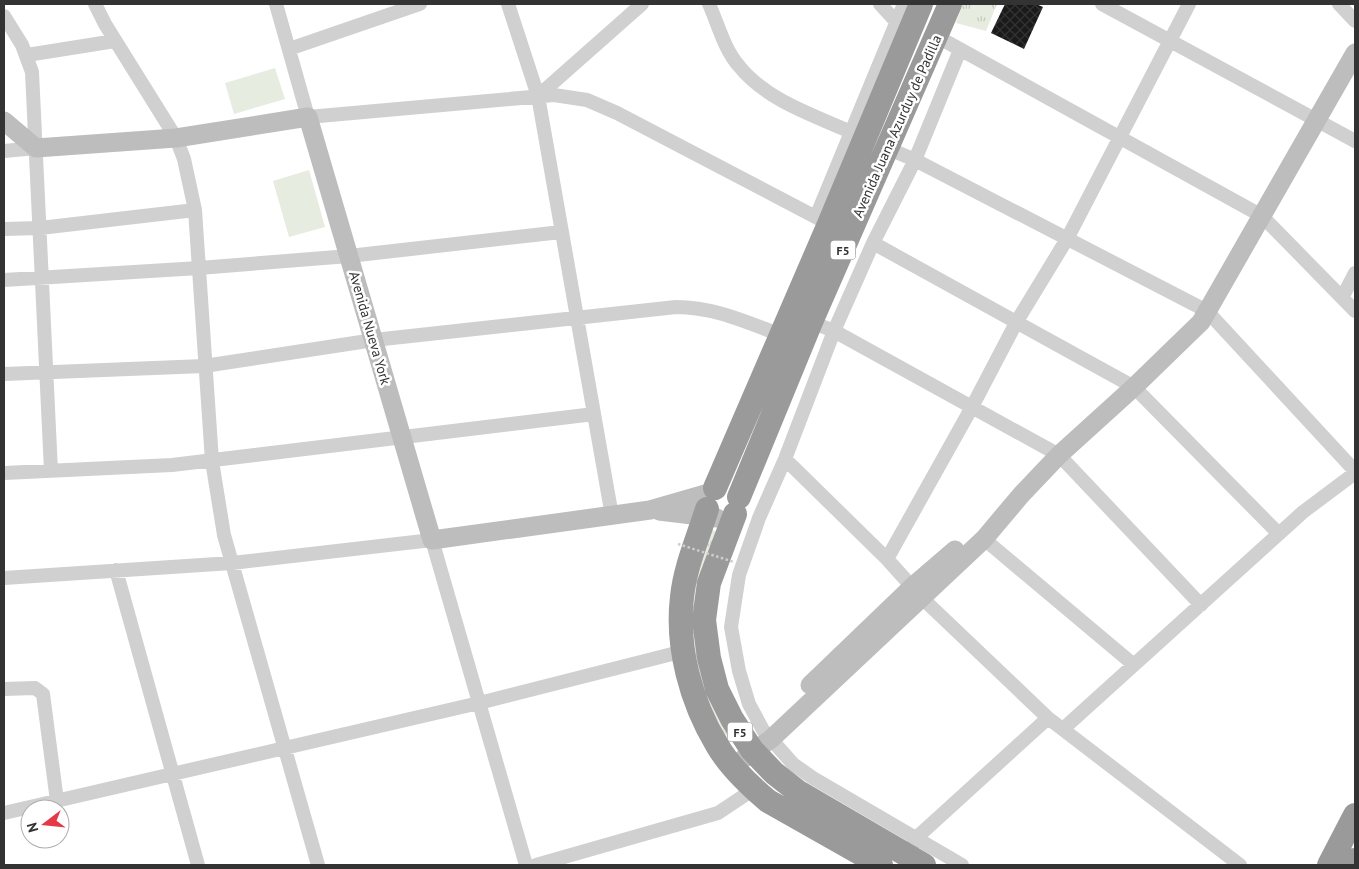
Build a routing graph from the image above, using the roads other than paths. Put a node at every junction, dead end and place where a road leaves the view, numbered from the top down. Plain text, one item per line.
1 (96, 4) edge
2 (276, 4) edge
3 (420, 4) edge
4 (508, 4) edge
5 (642, 4) edge
6 (710, 4) edge
7 (880, 4) edge
8 (904, 4) edge
9 (921, 4) edge
10 (1102, 4) edge
11 (1189, 4) edge
12 (1339, 4) edge
13 (4, 16) edge
14 (944, 18) edge
15 (1355, 21) edge
16 (903, 29) junction
17 (1170, 40) junction
18 (115, 41) junction
19 (288, 49) junction
20 (960, 50) junction
21 (1355, 53) edge
22 (27, 55) junction
23 (538, 96) junction
24 (308, 117) junction
25 (1317, 120) junction
26 (4, 121) edge
27 (851, 132) junction
28 (176, 138) junction
29 (1120, 138) junction
30 (1355, 141) edge
31 (36, 148) junction
32 (887, 148) junction
33 (4, 151) edge
34 (915, 160) junction
35 (194, 210) junction
36 (1262, 216) junction
37 (823, 220) junction
38 (40, 228) junction
39 (4, 229) edge
40 (561, 232) junction
41 (1067, 239) junction
42 (873, 243) junction
43 (349, 256) junction
44 (199, 268) junction
45 (1355, 273) edge
46 (42, 277) junction
47 (4, 280) edge
48 (1342, 298) junction
49 (1207, 311) junction
50 (1355, 311) edge
51 (576, 318) junction
52 (1017, 321) junction
53 (811, 322) junction
54 (834, 331) junction
55 (781, 335) junction
56 (374, 340) junction
57 (204, 366) junction
58 (46, 372) junction
59 (4, 374) edge
60 (1134, 387) junction
61 (972, 407) junction
62 (594, 414) junction
63 (402, 438) junction
64 (1059, 455) junction
65 (785, 459) junction
66 (212, 460) junction
67 (51, 471) junction
68 (1355, 472) edge
69 (4, 473) edge
70 (1021, 495) junction
71 (718, 505) junction
72 (612, 516) junction
73 (1279, 534) junction
74 (984, 539) junction
75 (432, 540) junction
76 (887, 559) junction
77 (232, 562) junction
78 (116, 570) junction
79 (4, 578) edge
80 (917, 592) junction
81 (1201, 605) junction
82 (684, 652) junction
83 (1134, 665) junction
84 (4, 689) edge
85 (480, 703) junction
86 (1048, 718) junction
87 (1063, 729) junction
88 (762, 740) junction
89 (285, 748) junction
90 (734, 767) junction
91 (173, 774) junction
92 (754, 789) junction
93 (57, 799) edge
94 (66, 799) edge
95 (20, 809) edge
96 (4, 813) edge
97 (1355, 815) edge
98 (915, 853) edge
99 (1355, 860) edge
100 (198, 865) edge
101 (318, 865) edge
102 (526, 865) edge
103 (536, 865) edge
104 (881, 865) edge
105 (962, 865) edge
106 (1240, 865) edge
107 (1329, 865) edge
108 (1352, 865) edge

1 - 18 street
2 - 19 street
3 - 19 street
4 - 23 street
5 - 23 street
6 - 27 street
7 - 16 street
8 - 16 street
9 - 14 highway
9 - 16 highway, Avenida Juana Azurduy de Padilla / F5
10 - 17 street
11 - 17 street
12 - 15 street
13 - 22 street
14 - 20 street
14 - 32 highway, Avenida Juana Azurduy de Padilla / F5
16 - 27 street
16 - 37 highway, Avenida Juana Azurduy de Padilla / F5
17 - 25 street
17 - 29 street
18 - 22 street
18 - 28 street
19 - 24 street
20 - 29 street
20 - 34 street
21 - 25 street
22 - 31 street
23 - 24 street
23 - 37 street
23 - 40 street
24 - 28 street
24 - 43 street, Avenida Nueva York
25 - 30 street
25 - 36 street
26 - 31 street
27 - 37 street
28 - 31 street
28 - 35 street
29 - 36 street
29 - 41 street
31 - 33 street
31 - 38 street
32 - 34 street
32 - 53 highway, Avenida Juana Azurduy de Padilla / F5
34 - 41 street
34 - 42 street
35 - 38 street
35 - 44 street
36 - 48 street
36 - 49 street
37 - 55 highway, Avenida Juana Azurduy de Padilla / F5
38 - 39 street
38 - 46 street
40 - 43 street
40 - 51 street
41 - 49 street
41 - 52 street
42 - 52 street
42 - 54 street
43 - 44 street
43 - 56 street, Avenida Nueva York
44 - 46 street
44 - 57 street
45 - 48 street
46 - 47 street
46 - 58 street
48 - 50 street
49 - 60 street
49 - 68 street
51 - 55 street
51 - 56 street
51 - 62 street
52 - 60 street
52 - 61 street
53 - 54 street
53 - 71 highway, Avenida Juana Azurduy de Padilla / F5
54 - 61 street
54 - 65 street
55 - 71 highway, Avenida Juana Azurduy de Padilla / F5
56 - 57 street
56 - 63 street, Avenida Nueva York
57 - 58 street
57 - 66 street
58 - 59 street
58 - 67 street
60 - 64 street
60 - 73 street
61 - 64 street
61 - 76 street
62 - 63 street
62 - 72 street
63 - 66 street
63 - 75 street, Avenida Nueva York
64 - 70 street
64 - 81 street
65 - 76 street
65 - 88 street
66 - 67 street
66 - 77 street
67 - 69 street
68 - 73 street
70 - 74 street
70 - 80 street
71 - 72 street
71 - 82 highway, Avenida Juana Azurduy de Padilla / F5
71 - 88 highway, Avenida Juana Azurduy de Padilla / F5
72 - 75 street
73 - 81 street
74 - 80 street
74 - 83 street
75 - 77 street
75 - 85 street
76 - 80 street
77 - 78 street
77 - 89 street
78 - 79 street
78 - 91 street
80 - 86 street
80 - 88 street
81 - 83 street
82 - 85 street
82 - 90 highway, Avenida Juana Azurduy de Padilla / F5
83 - 87 street
84 - 93 street
85 - 89 street
85 - 102 street
86 - 87 street
86 - 98 street
87 - 106 street
88 - 90 street
88 - 98 highway, Avenida Juana Azurduy de Padilla / F5
89 - 91 street
89 - 101 street
90 - 92 highway, Avenida Juana Azurduy de Padilla / F5
91 - 94 street
91 - 100 street
92 - 103 street
92 - 104 highway, Avenida Juana Azurduy de Padilla / F5
95 - 96 street
97 - 107 highway
98 - 105 street
99 - 108 highway

